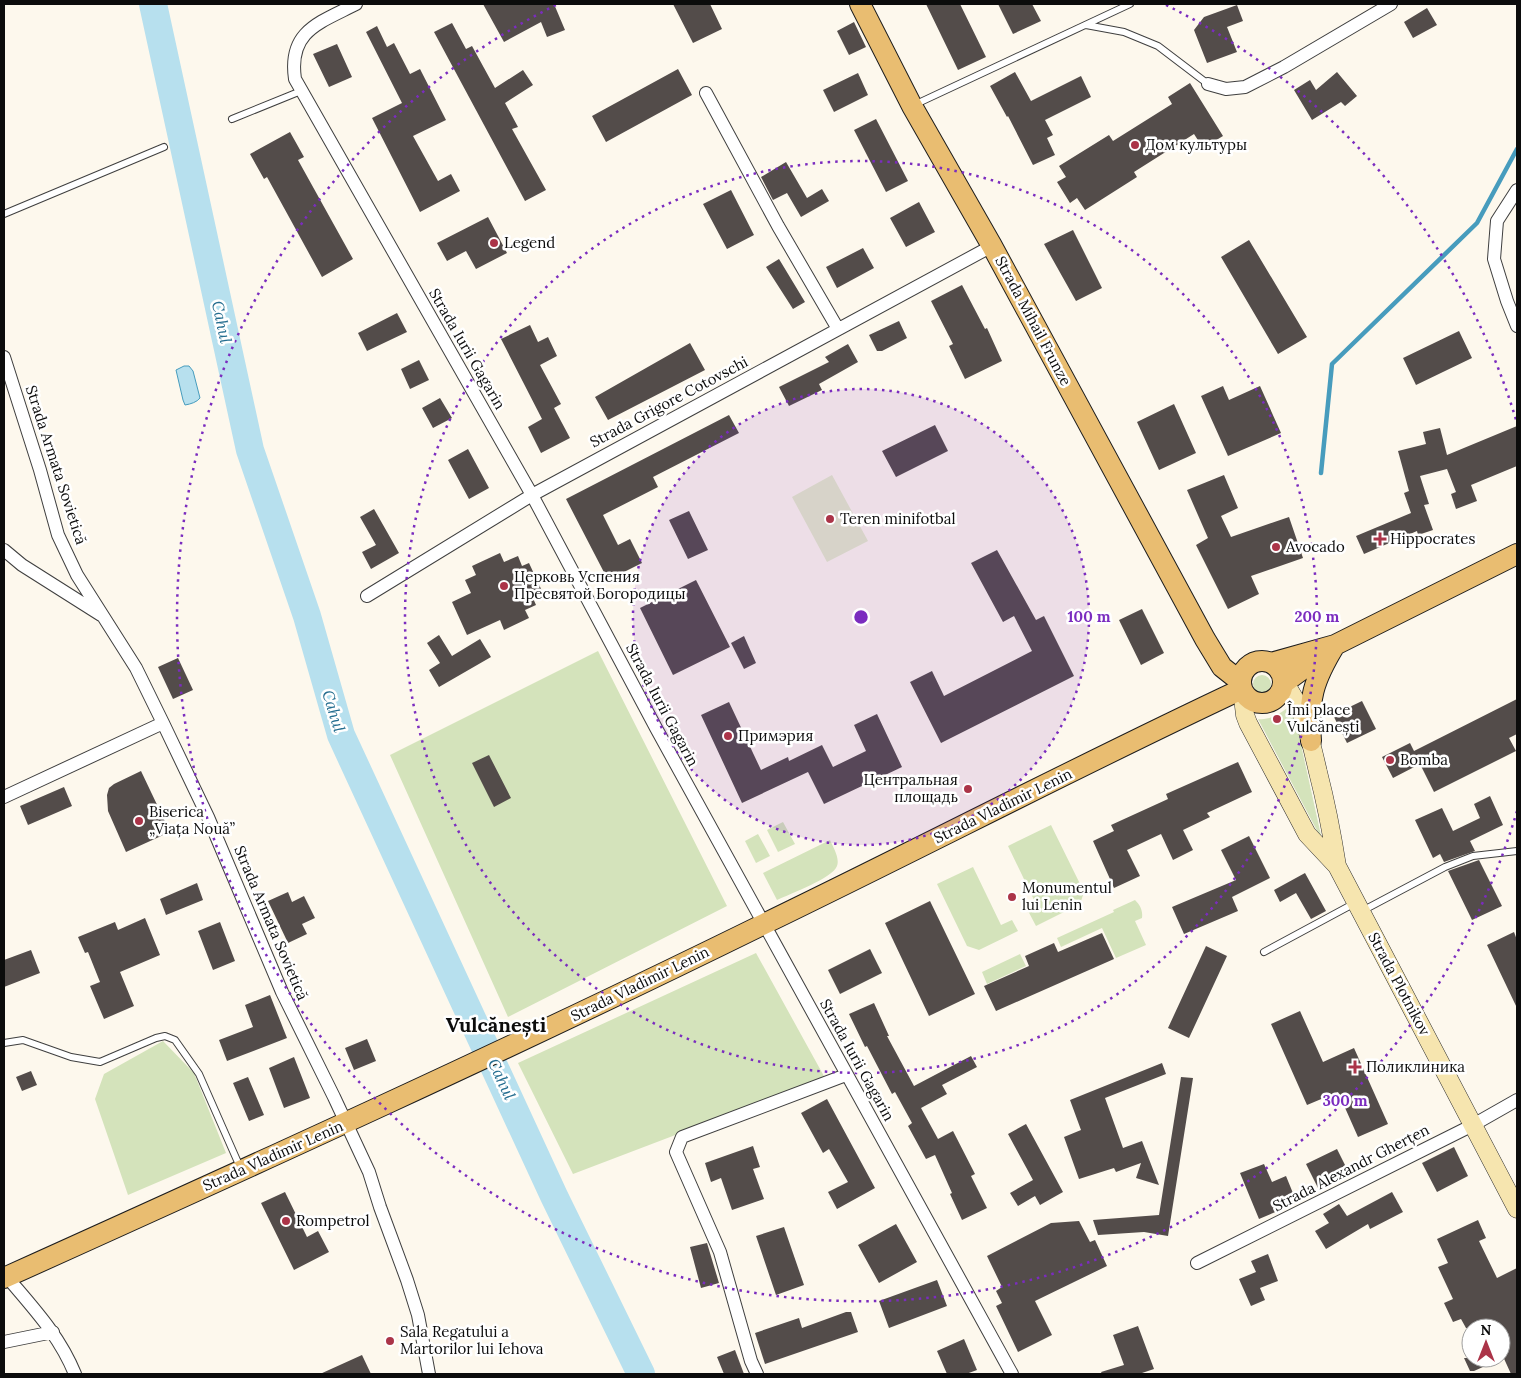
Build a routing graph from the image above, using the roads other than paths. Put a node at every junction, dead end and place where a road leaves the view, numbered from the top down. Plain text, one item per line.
1 (356, 4) edge
2 (860, 4) edge
3 (1130, 4) edge
4 (1391, 4) edge
5 (1085, 25) junction
6 (1208, 84) joint
7 (301, 91) junction
8 (706, 93) dead end
9 (912, 106) junction
10 (232, 119) dead end
11 (164, 147) dead end
12 (1517, 190) edge
13 (4, 214) edge
14 (992, 246) junction
15 (1517, 326) edge
16 (838, 329) junction
17 (4, 357) edge
18 (532, 495) junction
19 (4, 550) edge
20 (1517, 554) edge
21 (368, 596) dead end
22 (105, 617) junction
23 (1205, 639) junction
24 (1335, 645) junction
25 (1271, 663) junction
26 (1251, 664) junction
27 (1284, 683) junction
28 (1241, 686) junction
29 (163, 723) junction
30 (1311, 741) junction
31 (4, 797) edge
32 (1517, 851) edge
33 (1337, 866) junction
34 (1359, 907) junction
35 (763, 925) junction
36 (1264, 952) dead end
37 (4, 1044) edge
38 (846, 1075) junction
39 (1517, 1100) edge
40 (346, 1123) junction
41 (1473, 1125) junction
42 (241, 1171) junction
43 (1517, 1209) edge
44 (1197, 1263) dead end
45 (6, 1277) edge
46 (53, 1332) junction
47 (4, 1342) edge
48 (75, 1374) edge
49 (429, 1374) edge
50 (757, 1374) edge
51 (1012, 1374) edge

1 - 7 street, Strada Iurii Gagarin
2 - 9 main road, Strada Mihail Frunze
3 - 5 lane
4 - 6 street
5 - 6 lane
5 - 9 lane
7 - 10 lane
7 - 18 street, Strada Iurii Gagarin
8 - 16 street
9 - 14 main road, Strada Mihail Frunze
11 - 13 lane
12 - 15 street
14 - 16 street, Strada Grigore Cotovschi
14 - 23 main road, Strada Mihail Frunze
16 - 18 street, Strada Grigore Cotovschi
17 - 22 street, Strada Armata Sovietică
18 - 21 street, Strada Grigore Cotovschi
18 - 35 street, Strada Iurii Gagarin
19 - 22 street
20 - 24 main road
22 - 29 street, Strada Armata Sovietică
23 - 26 main road, Strada Mihail Frunze
23 - 28 main road, Strada Mihail Frunze
24 - 25 main road
24 - 27 main road
24 - 30 main road
25 - 26 main road
25 - 27 main road
26 - 28 main road
27 - 28 main road
27 - 30 main road, Strada Plotnikov
28 - 33 main road, Strada Plotnikov
28 - 35 main road, Strada Vladimir Lenin
29 - 31 street
29 - 40 street, Strada Armata Sovietică
30 - 33 main road, Strada Plotnikov
32 - 34 lane
33 - 34 main road, Strada Plotnikov
34 - 36 lane
34 - 41 main road, Strada Plotnikov
35 - 38 street, Strada Iurii Gagarin
35 - 40 main road, Strada Vladimir Lenin
37 - 42 lane
38 - 50 street
38 - 51 street, Strada Iurii Gagarin
39 - 41 street, Strada Alexandr Gherțen
40 - 42 main road, Strada Vladimir Lenin
40 - 49 street, Strada Armata Sovietică
41 - 43 main road, Strada Plotnikov
41 - 44 street, Strada Alexandr Gherțen
42 - 45 main road, Strada Vladimir Lenin
45 - 46 street
46 - 47 street
46 - 48 street

